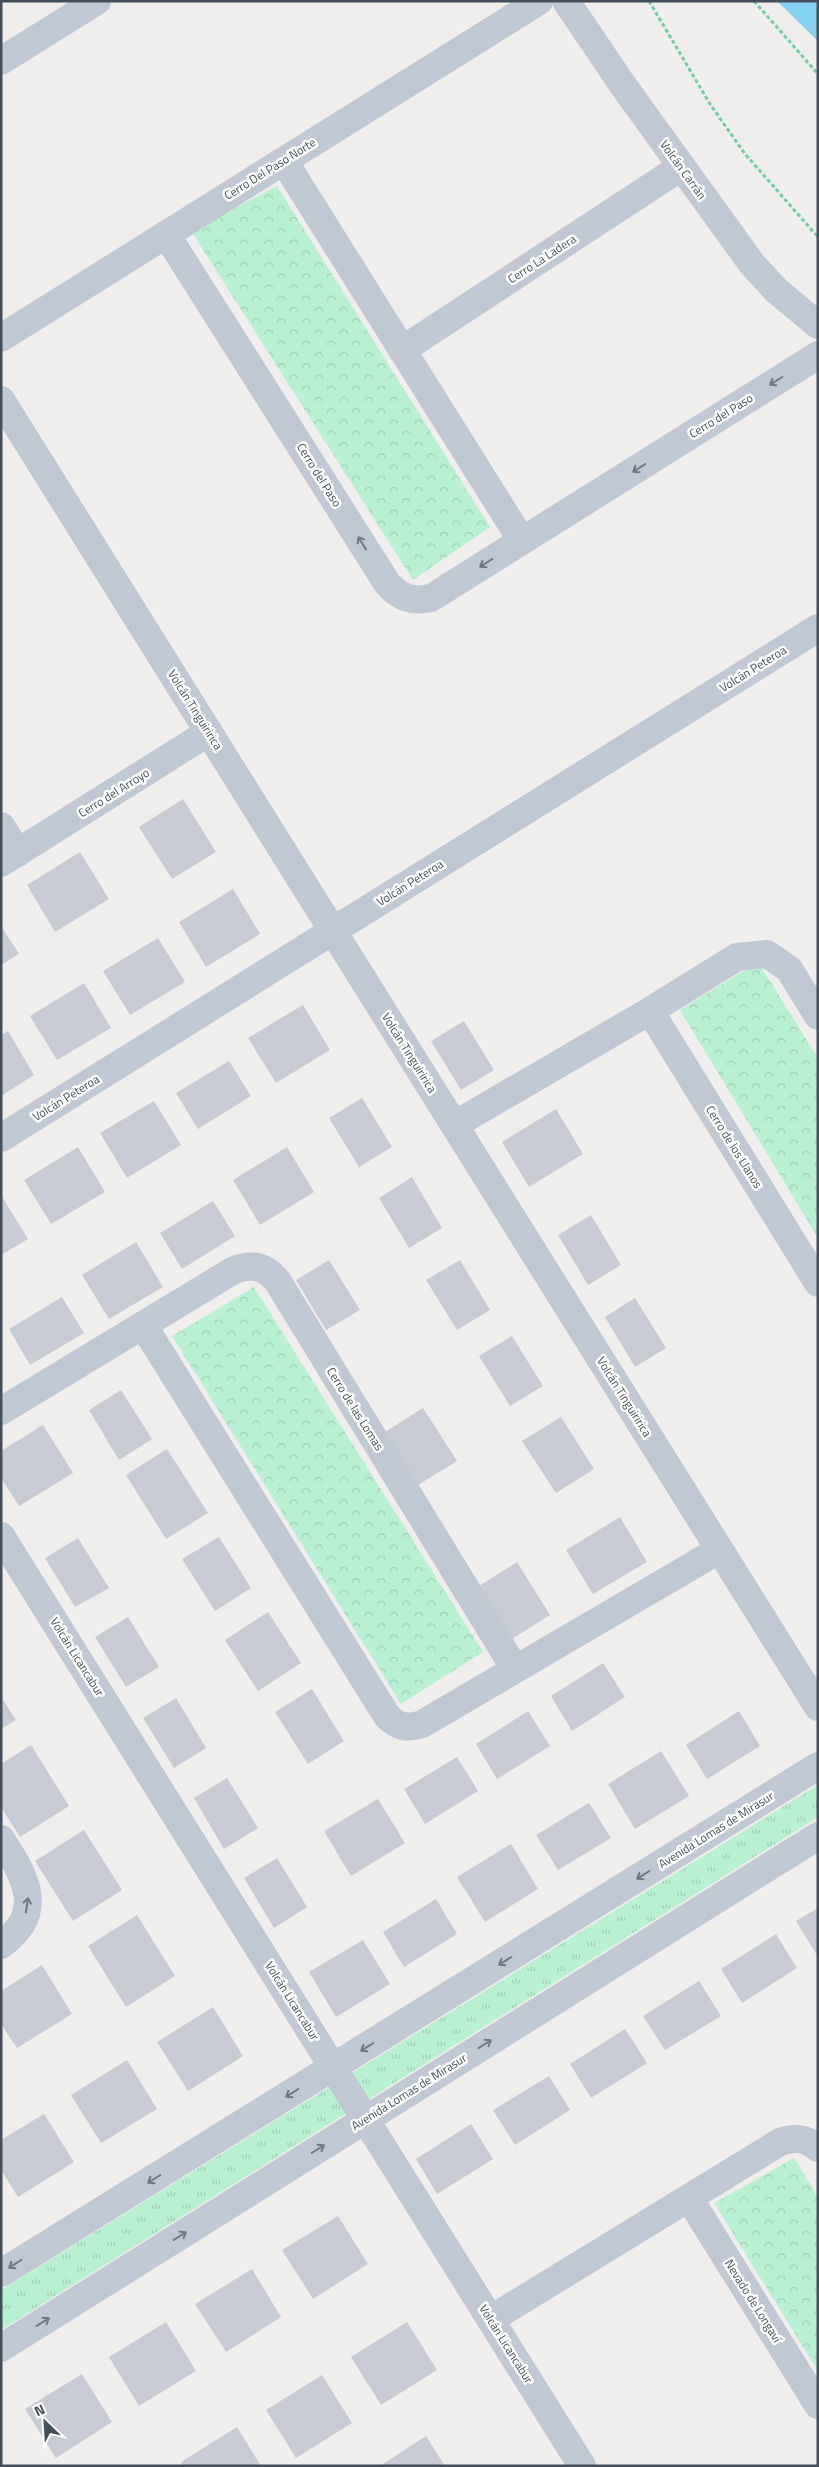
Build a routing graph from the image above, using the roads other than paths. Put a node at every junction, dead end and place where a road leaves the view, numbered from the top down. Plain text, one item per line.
1 (97, 1) edge
2 (539, 1) edge
3 (566, 1) edge
4 (1, 61) edge
5 (284, 161) junction
6 (681, 167) junction
7 (166, 234) junction
8 (818, 324) edge
9 (1, 338) edge
10 (402, 350) junction
11 (818, 356) edge
12 (1, 400) edge
13 (522, 541) junction
14 (818, 628) edge
15 (209, 732) junction
16 (1, 826) edge
17 (10, 858) edge
18 (333, 931) junction
19 (650, 1011) junction
20 (818, 1016) edge
21 (454, 1125) junction
22 (1, 1138) edge
23 (818, 1282) edge
24 (143, 1325) junction
25 (1, 1412) edge
26 (1, 1536) edge
27 (719, 1550) junction
28 (515, 1669) junction
29 (818, 1707) edge
30 (818, 1766) edge
31 (818, 1836) edge
32 (1, 1839) edge
33 (1, 1945) edge
34 (334, 2068) junction
35 (366, 2119) junction
36 (818, 2148) edge
37 (689, 2198) junction
38 (1, 2273) edge
39 (491, 2319) junction
40 (1, 2348) edge
41 (818, 2405) edge
42 (582, 2466) edge

1 - 4 street
2 - 5 street, Cerro Del Paso Norte
3 - 6 street, Volcán Carrán
5 - 7 street, Cerro Del Paso Norte
5 - 10 street
6 - 8 street, Volcán Carrán
6 - 10 street, Cerro La Ladera
7 - 9 street, Cerro Del Paso Norte
13 -> 7 street, Cerro del Paso
10 - 13 street
11 -> 13 street, Cerro del Paso
12 - 15 street, Volcán Tinguiririca
14 - 18 street, Volcán Peteroa
15 - 17 street, Cerro del Arroyo
15 - 18 street, Volcán Tinguiririca
16 - 17 street, Cerro del Arroyo
18 - 21 street, Volcán Tinguiririca
18 - 22 street, Volcán Peteroa
19 - 20 street
19 - 21 street
19 - 23 street, Cerro de los Llanos
21 - 27 street, Volcán Tinguiririca
24 - 25 street, Cerro de las Lomas
24 - 28 street
24 - 28 street, Cerro de las Lomas
26 - 34 street, Volcán Licancabur
27 - 28 street
27 - 29 street, Volcán Tinguiririca
30 -> 34 street, Avenida Lomas de Mirasur
35 -> 31 street, Avenida Lomas de Mirasur
33 -> 32 street
34 - 35 street, Volcán Licancabur
34 -> 38 street, Avenida Lomas de Mirasur
35 - 39 street, Volcán Licancabur
40 -> 35 street, Avenida Lomas de Mirasur
36 - 37 street
37 - 39 street
37 - 41 street, Nevado de Longaví
39 - 42 street, Volcán Licancabur

